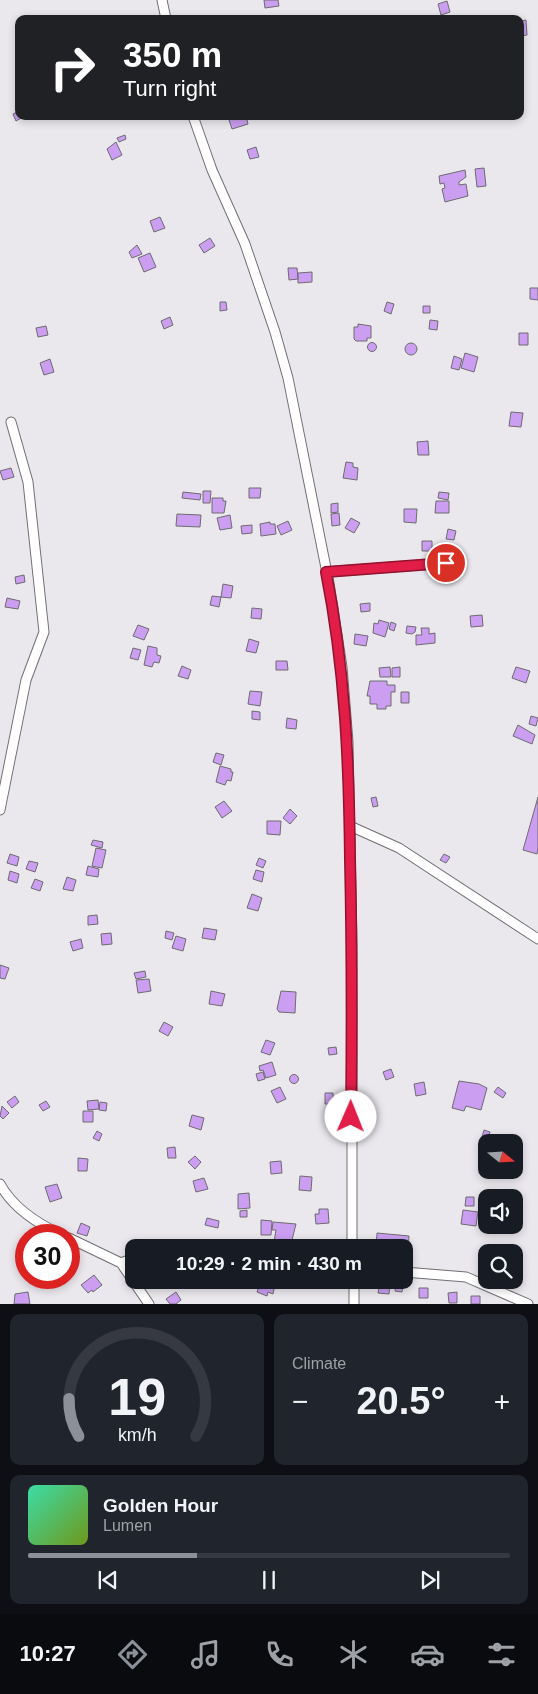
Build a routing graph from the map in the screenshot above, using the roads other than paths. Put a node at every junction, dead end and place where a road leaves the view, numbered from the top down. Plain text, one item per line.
1 (162, 0) edge
2 (165, 15) edge
3 (194, 120) edge
4 (11, 422) dead end
5 (446, 563) dead end
6 (326, 572) junction
7 (0, 810) edge
8 (350, 826) junction
9 (538, 939) edge
10 (1, 1189) edge
11 (38, 1224) edge
12 (352, 1239) edge
13 (80, 1243) edge
14 (125, 1261) edge
15 (121, 1263) junction
16 (413, 1273) edge
17 (354, 1289) edge
18 (149, 1304) edge
19 (354, 1304) edge
20 (528, 1304) edge

1 - 2 street
3 - 6 street
4 - 7 street
5 - 6 street
6 - 8 street
8 - 9 street
8 - 12 street
10 - 11 street
13 - 15 street
14 - 15 street
15 - 18 street
16 - 20 street
17 - 19 street

